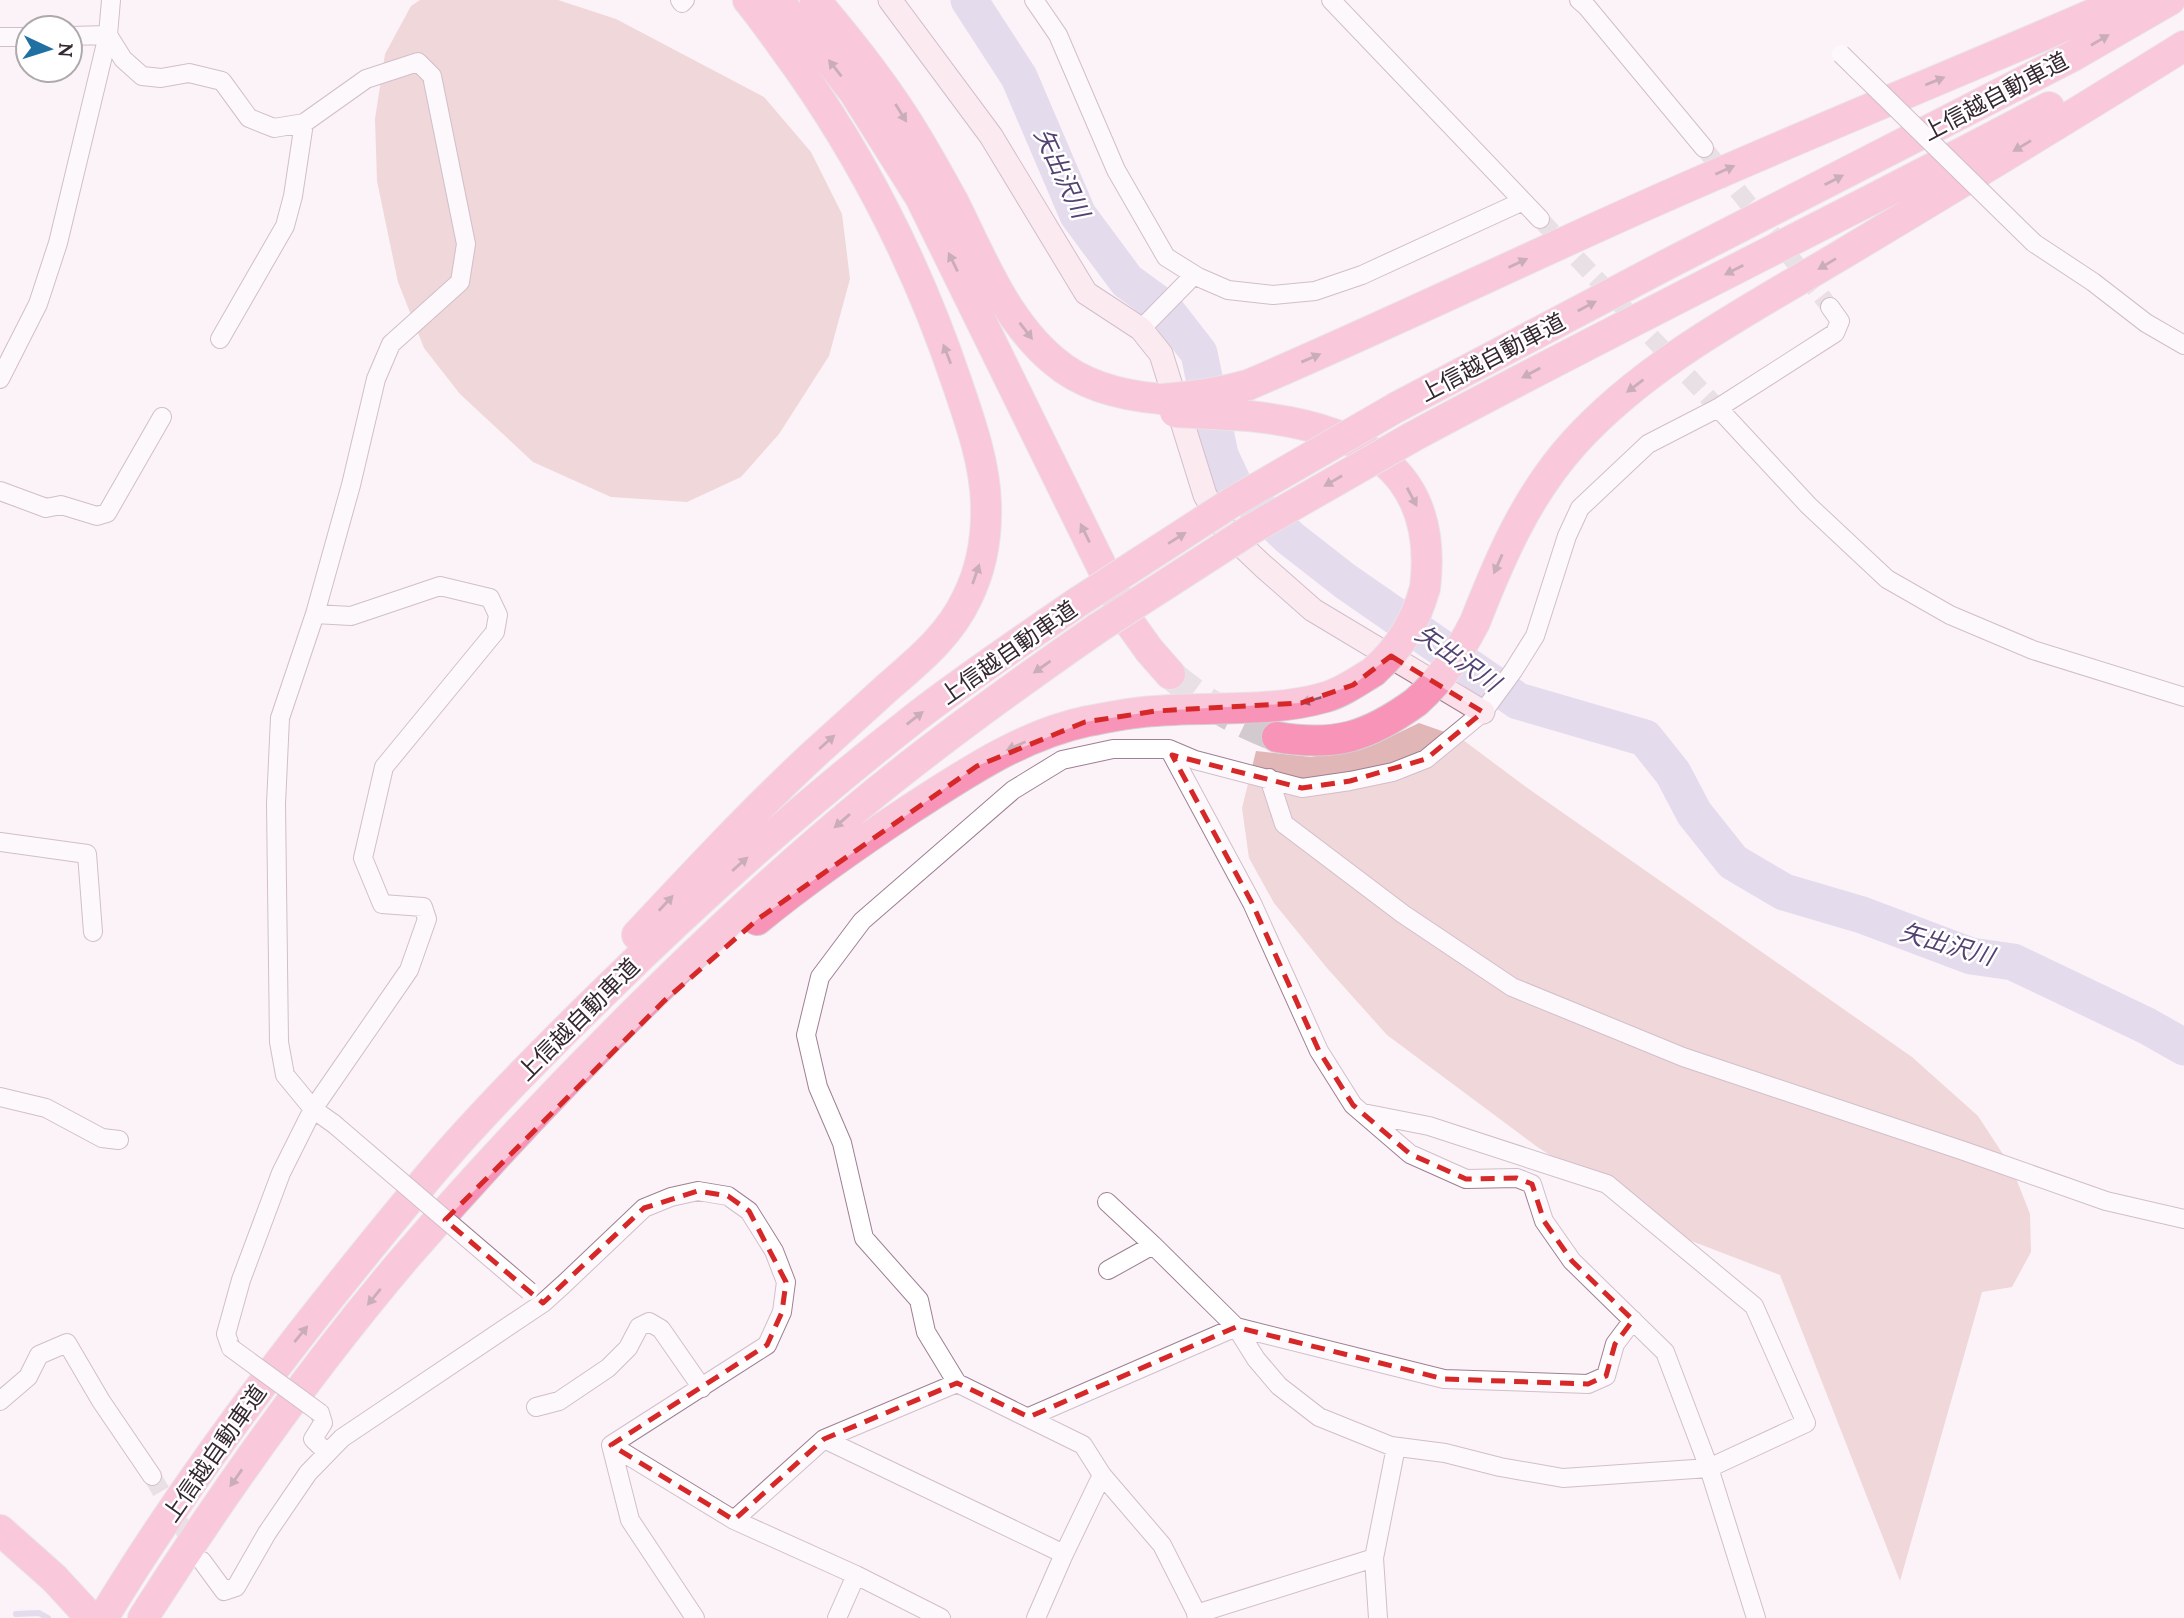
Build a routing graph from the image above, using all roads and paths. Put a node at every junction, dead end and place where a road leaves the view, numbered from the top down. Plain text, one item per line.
1 (111, 0) edge
2 (748, 0) edge
3 (777, 0) edge
4 (816, 0) edge
5 (890, 0) edge
6 (1034, 0) edge
7 (1331, 0) edge
8 (1579, 0) edge
9 (2125, 0) edge
10 (2170, 0) edge
11 (2184, 32) edge
12 (108, 35) junction
13 (84, 36) edge
14 (2184, 46) edge
15 (1841, 54) dead end
16 (304, 123) junction
17 (1704, 148) tunnel mouth
18 (1521, 202) junction
19 (1540, 219) tunnel mouth
20 (1190, 279) junction
21 (1830, 307) tunnel mouth
22 (1146, 325) junction
23 (220, 340) dead end
24 (2184, 345) edge
25 (0, 379) edge
26 (1163, 405) junction
27 (1717, 408) junction
28 (162, 417) dead end
29 (0, 491) edge
30 (315, 614) junction
31 (1170, 674) tunnel mouth
32 (2184, 697) edge
33 (1489, 705) junction
34 (1277, 737) tunnel mouth
35 (1169, 750) junction
36 (1269, 778) junction
37 (0, 842) edge
38 (93, 932) dead end
39 (0, 1097) edge
40 (313, 1109) junction
41 (1363, 1113) junction
42 (461, 1139) junction
43 (118, 1140) dead end
44 (1107, 1202) dead end
45 (2184, 1220) edge
46 (1153, 1245) junction
47 (404, 1260) junction
48 (1108, 1270) dead end
49 (536, 1297) junction
50 (1633, 1320) junction
51 (1236, 1327) junction
52 (957, 1383) junction
53 (702, 1388) junction
54 (0, 1401) edge
55 (536, 1407) dead end
56 (1029, 1417) junction
57 (824, 1439) junction
58 (611, 1446) junction
59 (1396, 1447) junction
60 (327, 1453) junction
61 (1709, 1468) junction
62 (1102, 1475) junction
63 (152, 1476) tunnel mouth
64 (734, 1520) junction
65 (0, 1530) edge
66 (1064, 1554) junction
67 (1374, 1558) junction
68 (202, 1561) tunnel mouth
69 (856, 1576) junction
70 (146, 1613) edge
71 (1197, 1616) edge
72 (91, 1618) edge
73 (103, 1618) edge
74 (695, 1618) edge
75 (837, 1618) edge
76 (941, 1618) edge
77 (1036, 1618) edge
78 (1378, 1618) edge
79 (1756, 1618) edge

1 - 12 street
42 -> 2 highway
31 -> 3 highway
4 -> 26 highway
5 - 22 street
6 - 20 street
7 - 18 street
8 - 17 street
26 -> 9 highway, bridge
42 -> 10 highway, 上信越自動車道, bridge
11 -> 47 highway, 上信越自動車道, bridge
12 - 13 street
12 - 16 street
12 - 25 street
14 -> 34 highway, bridge
15 - 24 street, bridge
16 - 23 street
16 - 30 street
18 - 19 street
18 - 20 street
20 - 22 street
21 - 27 street
22 - 33 street
26 -> 47 highway, bridge
27 - 32 street
27 - 33 street
28 - 29 street
30 - 40 street
30 - 40 street
33 - 36 street
35 - 36 street
35 - 41 street
35 - 52 street
36 - 45 street
37 - 38 street
39 - 43 street
40 - 49 street, bridge
40 - 60 street, bridge
41 - 50 street
41 - 61 street
73 -> 42 highway, 上信越自動車道
44 - 46 street
46 - 48 street
46 - 51 street
47 -> 70 highway, 上信越自動車道
49 - 53 street
49 - 60 street
50 - 51 street
50 - 61 street
51 - 56 street
51 - 59 street
52 - 56 street
52 - 57 street
53 - 55 street
53 - 58 street
54 - 63 street
56 - 62 street
57 - 64 street
57 - 66 street
58 - 64 street
58 - 74 street
59 - 61 street
59 - 67 street
60 - 68 street
61 - 79 street
62 - 66 street
62 - 71 street
64 - 69 street
65 - 72 highway
66 - 77 street
67 - 71 street
67 - 78 street
69 - 75 street
69 - 76 street

